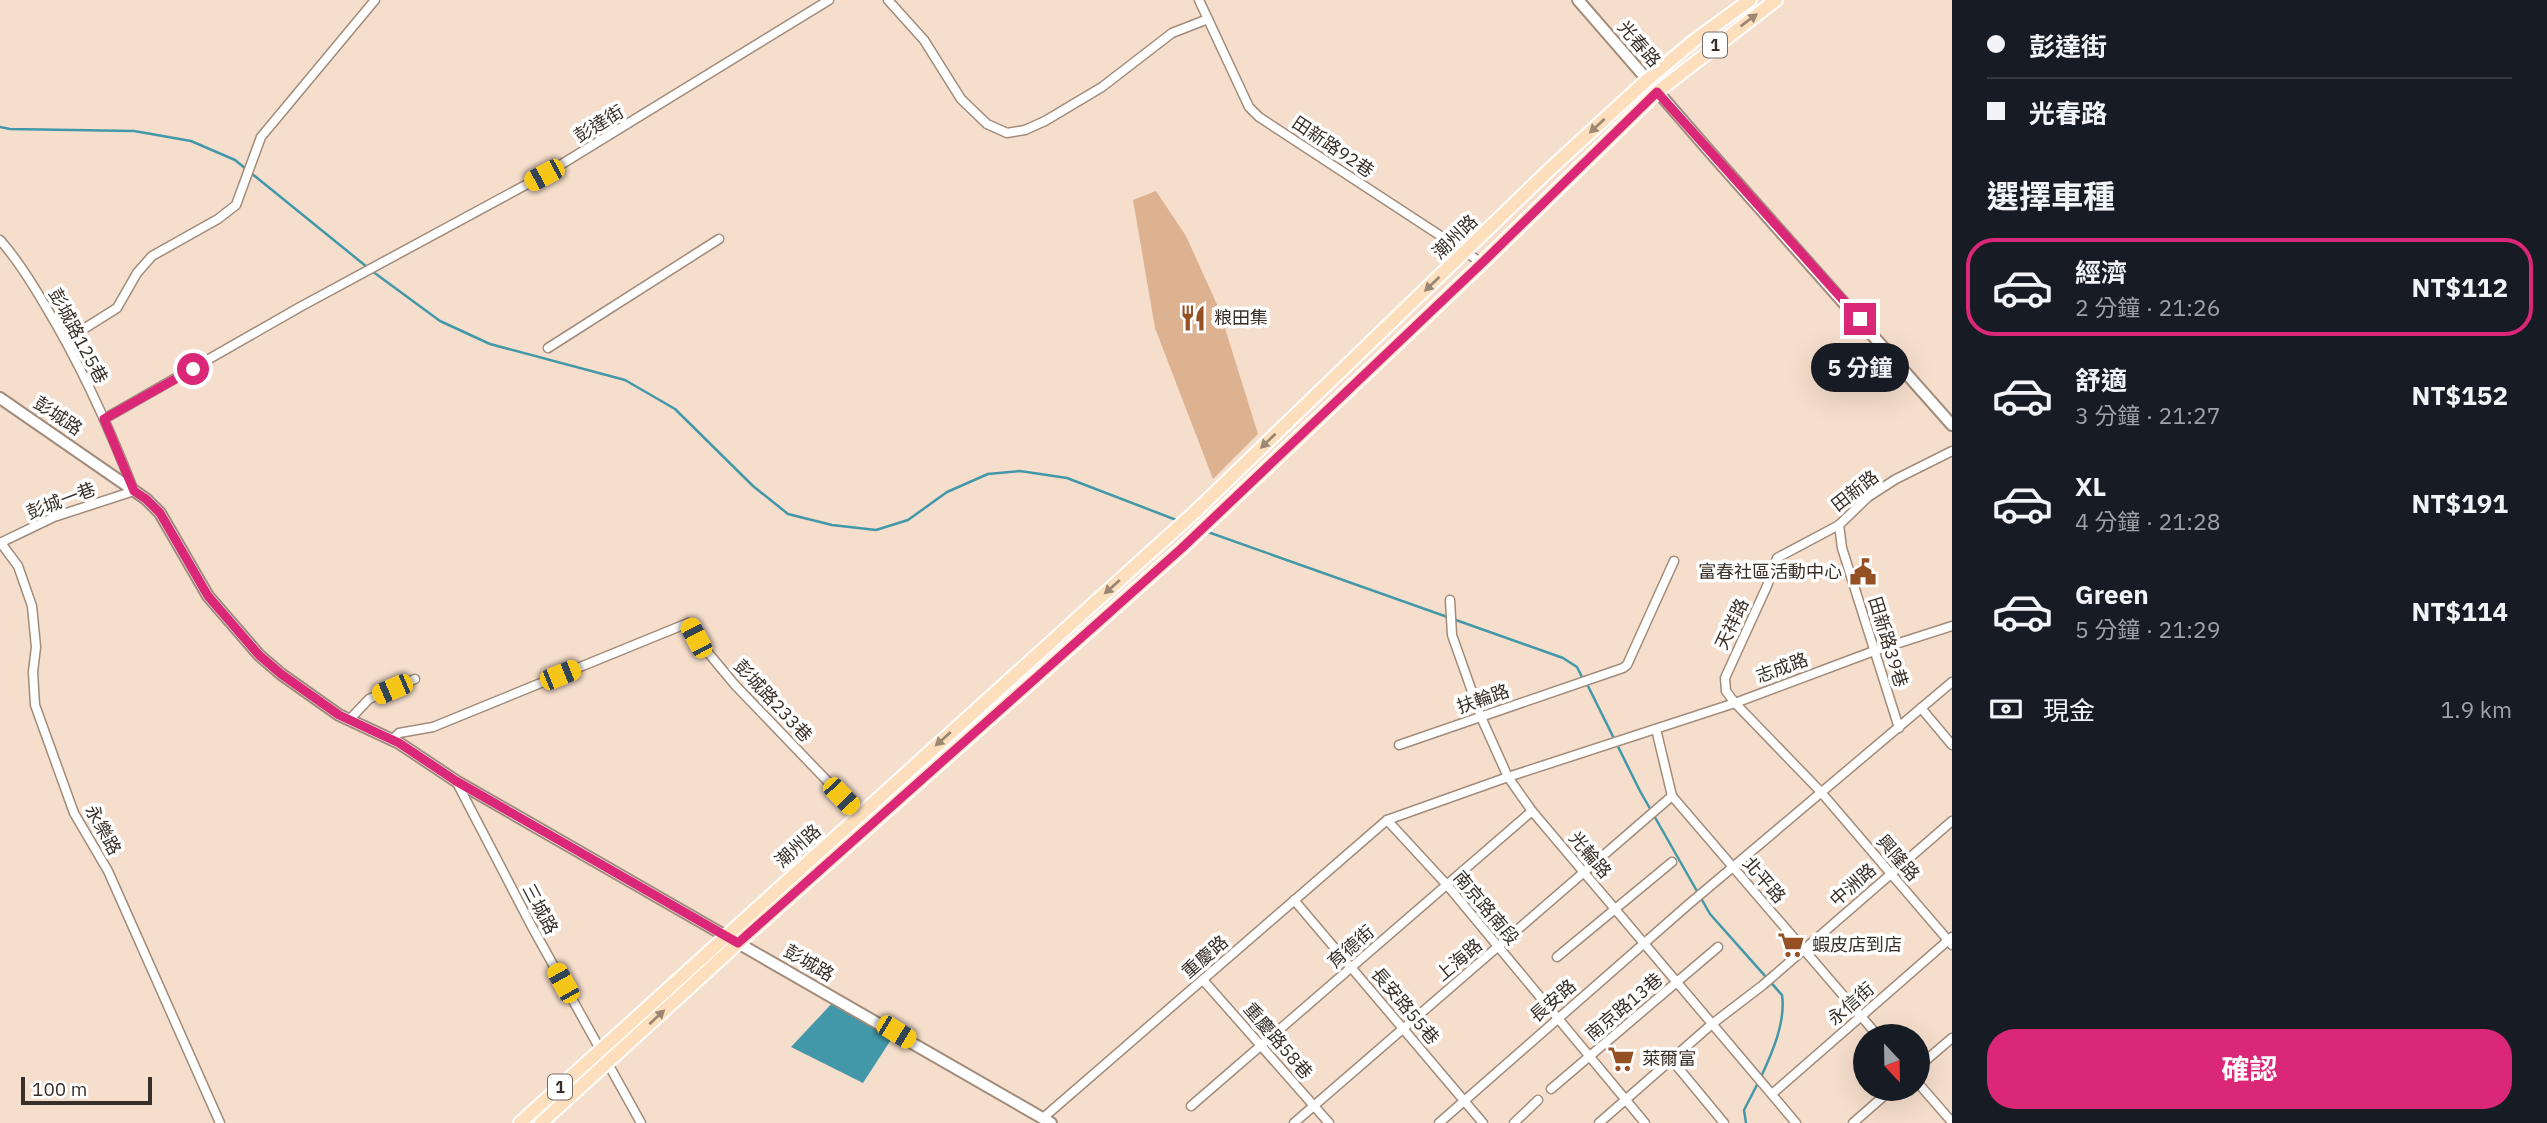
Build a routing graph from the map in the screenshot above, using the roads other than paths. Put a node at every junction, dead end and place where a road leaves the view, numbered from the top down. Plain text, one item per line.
1 (376, 0) edge
2 (829, 0) edge
3 (888, 0) edge
4 (1199, 0) edge
5 (1578, 0) edge
6 (1750, 0) edge
7 (1776, 0) edge
8 (1208, 19) junction
9 (1647, 80) junction
10 (1657, 92) junction
11 (719, 239) dead end
12 (0, 240) edge
13 (1465, 253) junction
14 (1482, 263) junction
15 (69, 346) junction
16 (548, 348) dead end
17 (0, 398) edge
18 (104, 419) junction
19 (1952, 425) edge
20 (1952, 451) edge
21 (134, 491) junction
22 (1839, 525) junction
23 (1, 543) edge
24 (1777, 558) joint
25 (1674, 561) dead end
26 (1450, 600) dead end
27 (1952, 626) edge
28 (1874, 651) junction
29 (415, 679) dead end
30 (1952, 682) edge
31 (1735, 703) junction
32 (1921, 708) junction
33 (1481, 717) junction
34 (350, 719) junction
35 (1899, 728) junction
36 (1656, 729) junction
37 (392, 740) junction
38 (1399, 745) dead end
39 (1952, 745) edge
40 (1508, 777) junction
41 (456, 781) junction
42 (1820, 791) junction
43 (1672, 796) junction
44 (1532, 811) junction
45 (859, 814) junction
46 (1387, 820) junction
47 (1952, 821) edge
48 (1672, 862) dead end
49 (1732, 868) junction
50 (1585, 873) junction
51 (1890, 873) junction
52 (1447, 885) junction
53 (1294, 900) junction
54 (1615, 908) junction
55 (732, 939) junction
56 (1950, 941) edge
57 (1643, 944) junction
58 (1499, 947) junction
59 (1718, 947) dead end
60 (1803, 948) junction
61 (1557, 957) dead end
62 (1352, 967) junction
63 (1203, 980) junction
64 (1677, 983) junction
65 (1861, 1016) junction
66 (1558, 1018) junction
67 (1712, 1024) junction
68 (1868, 1024) edge
69 (1403, 1028) junction
70 (1952, 1038) edge
71 (1262, 1045) junction
72 (600, 1051) junction
73 (1591, 1056) junction
74 (1930, 1057) edge
75 (1671, 1059) junction
76 (607, 1063) junction
77 (1551, 1089) dead end
78 (1770, 1092) junction
79 (1930, 1097) edge
80 (1627, 1099) junction
81 (1538, 1100) dead end
82 (1464, 1101) junction
83 (1878, 1101) edge
84 (1191, 1106) dead end
85 (1314, 1106) junction
86 (1047, 1121) edge
87 (1952, 1122) edge
88 (220, 1123) edge
89 (520, 1123) edge
90 (541, 1123) edge
91 (641, 1123) edge
92 (1294, 1123) edge
93 (1328, 1123) edge
94 (1439, 1123) edge
95 (1483, 1123) edge
96 (1514, 1123) edge
97 (1599, 1123) edge
98 (1645, 1123) edge
99 (1724, 1123) edge
100 (1796, 1123) edge
101 (1853, 1123) edge

1 - 15 street
2 - 18 street, 彭達街
3 - 8 street
4 - 8 street, 田新路92巷
5 - 9 street, 光春路
6 - 9 main road, 潮州路 / 1
10 -> 7 main road, 潮州路 / 1
8 - 13 street, 田新路92巷
9 - 10 street, 光春路
9 -> 13 main road, 潮州路 / 1
10 - 14 main road, 潮州路 / 1
10 - 19 street, 光春路
11 - 16 street
12 - 15 street, 彭城路125巷
13 - 14 street, 田新路92巷
13 -> 45 main road, 潮州路 / 1
14 - 55 main road, 潮州路 / 1
15 - 18 street, 彭城路125巷
17 - 21 street, 彭城路
18 - 21 street, 彭城路125巷
20 - 22 street, 田新路
21 - 23 street, 彭城一巷
21 - 34 street, 彭城路
22 - 24 street, 田新路
22 - 28 street, 田新路39巷
23 - 88 street, 永樂路
24 - 31 street, 天祥路
25 - 33 street, 扶輪路
26 - 33 street, 光輪路
27 - 28 street, 志成路
28 - 31 street, 志成路
28 - 35 street, 田新路39巷
29 - 34 street
30 - 32 street
31 - 36 street, 志成路
31 - 42 street, 興隆路
32 - 35 street
32 - 39 street
33 - 38 street, 扶輪路
33 - 40 street, 光輪路
34 - 37 street, 彭城路
35 - 42 street
36 - 40 street, 志成路
36 - 43 street, 北平路
37 - 41 street, 彭城路
37 - 45 street, 彭城路233巷
40 - 44 street, 光輪路
40 - 46 street
41 - 55 street, 彭城路
41 - 72 street, 三城路
42 - 49 street
42 - 51 street, 興隆路
43 - 49 street, 北平路
43 - 50 street, 上海路
44 - 50 street, 光輪路
44 - 52 street, 育德街
45 - 55 main road, 潮州路 / 1
46 - 52 street, 南京路南段
46 - 53 street, 重慶路
47 - 51 street, 中洲路
48 - 54 street
49 - 57 street, 長安路
49 - 60 street, 北平路
50 - 54 street, 光輪路
50 - 58 street, 上海路
51 - 56 street, 興隆路
51 - 60 street, 中洲路
52 - 58 street, 南京路南段
52 - 62 street, 育德街
53 - 62 street, 長安路55巷
53 - 63 street, 重慶路
54 - 57 street, 光輪路
54 - 61 street
55 - 72 main road, 潮州路 / 1
76 -> 55 main road, 潮州路 / 1
55 - 86 street, 彭城路
56 - 65 street, 永信街
57 - 64 street, 光輪路
57 - 66 street, 長安路
58 - 66 street, 南京路南段
58 - 69 street, 上海路
59 - 64 street, 南京路13巷
60 - 65 street, 北平路
60 - 67 street, 中洲路
62 - 69 street, 長安路55巷
62 - 71 street, 育德街
63 - 71 street, 重慶路58巷
63 - 86 street, 重慶路
64 - 67 street, 光輪路
64 - 73 street, 南京路13巷
65 - 68 street, 北平路
65 - 78 street, 永信街
66 - 73 street, 南京路南段
66 - 82 street, 長安路
67 - 75 street
67 - 78 street, 光輪路
69 - 82 street, 長安路55巷
69 - 85 street, 上海路
70 - 74 street
71 - 84 street, 育德街
71 - 85 street, 重慶路58巷
72 - 76 street, 三城路
72 - 89 main road, 潮州路 / 1
73 - 77 street, 南京路13巷
73 - 80 street, 南京路南段
75 - 80 street
75 - 99 street
76 - 90 main road, 潮州路 / 1
76 - 91 street, 三城路
78 - 100 street
79 - 87 street
80 - 97 street
80 - 98 street, 南京路南段
81 - 96 street
82 - 94 street, 長安路
82 - 95 street, 長安路55巷
83 - 101 street
85 - 92 street, 上海路
85 - 93 street, 重慶路58巷

